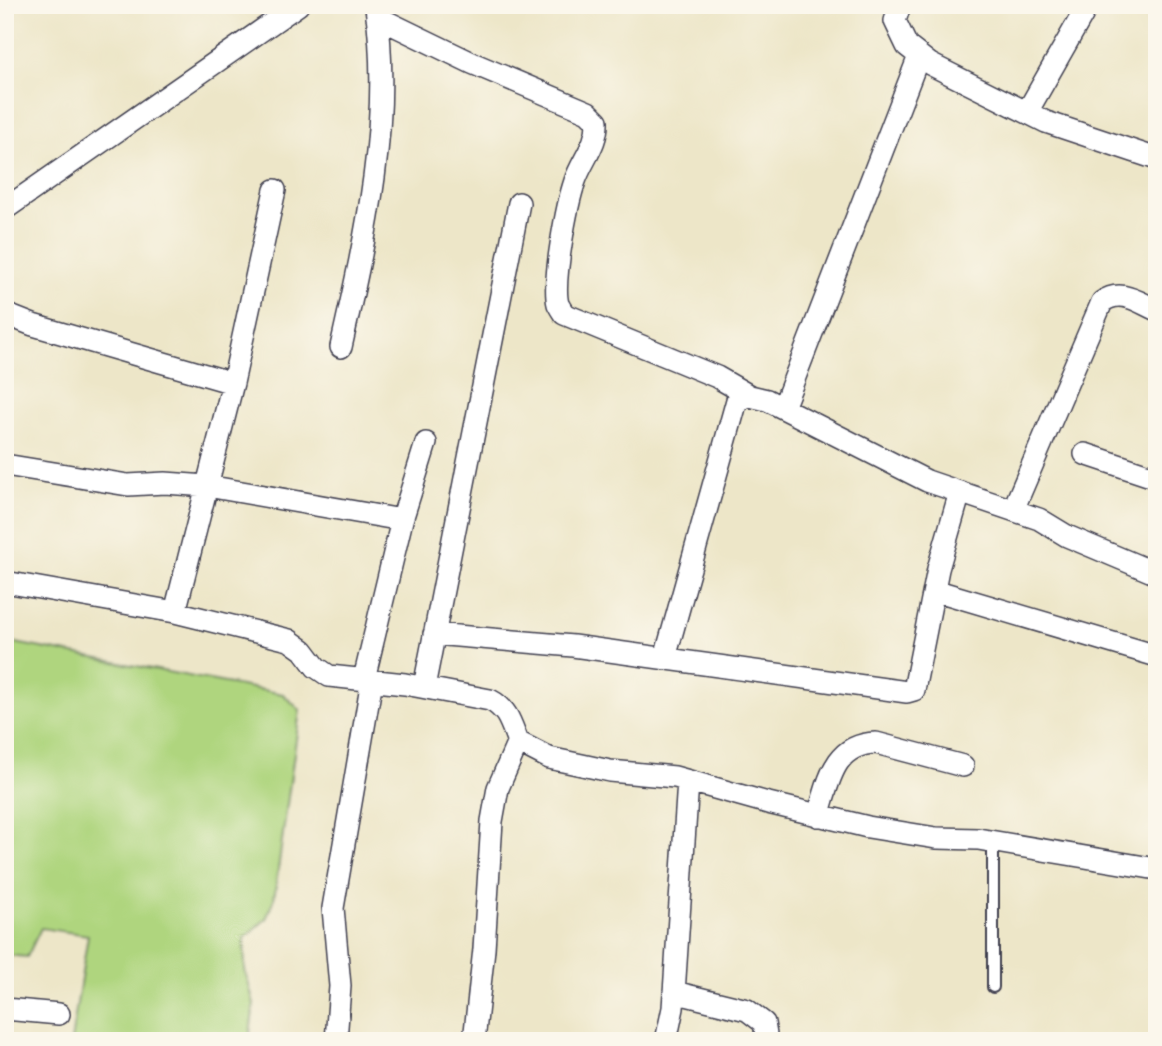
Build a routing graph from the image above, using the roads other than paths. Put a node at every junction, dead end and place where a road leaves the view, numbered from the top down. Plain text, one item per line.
1 (298, 5) edge
2 (900, 5) edge
3 (1088, 5) edge
4 (377, 11) edge
5 (919, 55) junction
6 (1027, 112) junction
7 (1155, 154) edge
8 (275, 190) dead end
9 (519, 203) dead end
10 (5, 209) edge
11 (1157, 310) edge
12 (5, 314) edge
13 (341, 347) dead end
14 (233, 383) junction
15 (750, 396) junction
16 (783, 408) junction
17 (425, 443) dead end
18 (1085, 454) dead end
19 (5, 465) edge
20 (1157, 478) edge
21 (207, 486) junction
22 (960, 492) junction
23 (1013, 510) junction
24 (402, 520) junction
25 (1157, 574) edge
26 (5, 582) edge
27 (934, 590) junction
28 (175, 612) junction
29 (434, 634) junction
30 (1157, 656) edge
31 (666, 658) junction
32 (368, 680) junction
33 (424, 687) junction
34 (518, 742) junction
35 (963, 766) dead end
36 (688, 781) junction
37 (818, 816) junction
38 (993, 841) junction
39 (1157, 869) edge
40 (993, 987) dead end
41 (674, 992) junction
42 (5, 1009) edge
43 (59, 1014) dead end
44 (336, 1041) edge
45 (474, 1041) edge
46 (666, 1041) edge
47 (767, 1041) edge

1 - 10 street
2 - 5 street
3 - 6 street
4 - 13 street
4 - 15 street
5 - 6 street
5 - 16 street
6 - 7 street
8 - 14 street
9 - 29 street
11 - 23 street
12 - 14 street
14 - 21 street
15 - 16 street
15 - 31 street
16 - 22 street
17 - 24 street
18 - 20 street
19 - 21 street
21 - 24 street
21 - 28 street
22 - 23 street
22 - 27 street
23 - 25 street
24 - 32 street
26 - 28 street
27 - 30 street
27 - 31 street
28 - 32 street
29 - 31 street
29 - 33 street
32 - 33 street
32 - 44 street
33 - 34 street
34 - 36 street
34 - 45 street
35 - 37 street
36 - 37 street
36 - 41 street
37 - 38 street
38 - 39 street
38 - 40 lane
41 - 46 street
41 - 47 street
42 - 43 street

